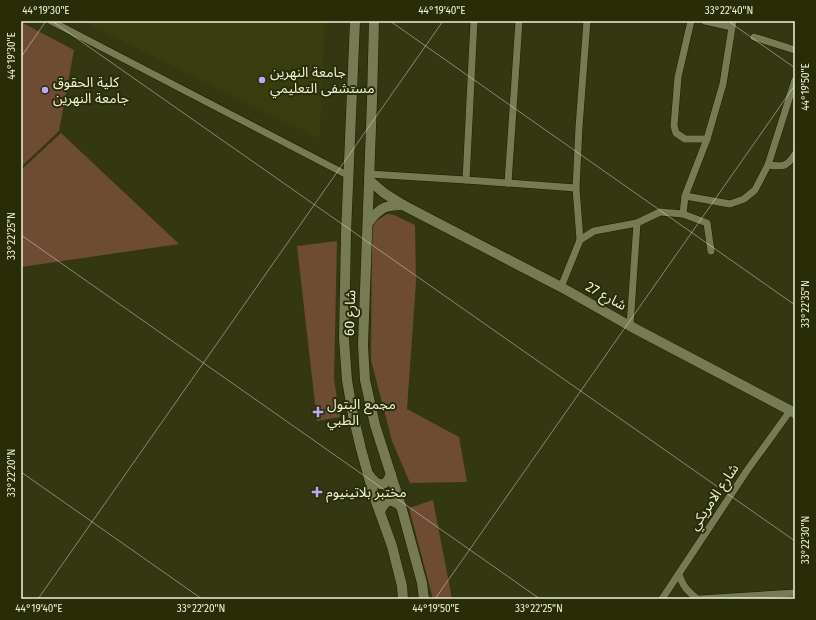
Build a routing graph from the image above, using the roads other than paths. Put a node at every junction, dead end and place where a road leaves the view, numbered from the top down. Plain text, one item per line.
1 (50, 21) edge
2 (354, 21) edge
3 (374, 21) edge
4 (474, 21) edge
5 (519, 21) edge
6 (587, 21) edge
7 (691, 21) edge
8 (705, 21) edge
9 (733, 24) edge
10 (754, 37) dead end
11 (795, 50) edge
12 (795, 80) edge
13 (707, 139) junction
14 (795, 154) edge
15 (768, 165) junction
16 (349, 176) junction
17 (369, 177) junction
18 (466, 180) junction
19 (508, 183) junction
20 (576, 188) junction
21 (685, 196) junction
22 (403, 205) junction
23 (683, 214) junction
24 (368, 223) junction
25 (637, 223) junction
26 (580, 240) junction
27 (711, 251) dead end
28 (561, 287) junction
29 (630, 326) junction
30 (792, 412) edge
31 (391, 474) junction
32 (369, 475) junction
33 (401, 506) junction
34 (380, 512) junction
35 (679, 574) junction
36 (795, 593) edge
37 (403, 599) edge
38 (424, 599) edge
39 (662, 599) edge
40 (699, 599) edge

1 - 16 street
2 - 16 street, شارع 60
3 - 17 street, شارع 60
4 - 18 street
5 - 19 street
6 - 20 street
7 - 13 street
8 - 9 street
9 - 13 street
10 - 11 street
12 - 15 street
13 - 21 street
14 - 15 street
15 - 21 street
16 - 32 street, شارع 60
17 - 18 street
17 - 22 street, شارع 27
17 - 24 street, شارع 60
18 - 19 street
19 - 20 street
20 - 26 street
21 - 23 street
22 - 24 street
22 - 28 street, شارع 27
23 - 25 street
23 - 27 street
24 - 31 street, شارع 60
25 - 26 street
25 - 29 street
26 - 28 street
28 - 29 street, شارع 27
29 - 30 street, شارع 27
30 - 35 street, شارع الامريكي
31 - 32 street
31 - 33 street, شارع 60
32 - 34 street, شارع 60
33 - 34 street
33 - 38 street, شارع 60
34 - 37 street, شارع 60
35 - 39 street, شارع الامريكي
35 - 40 street
36 - 40 street

